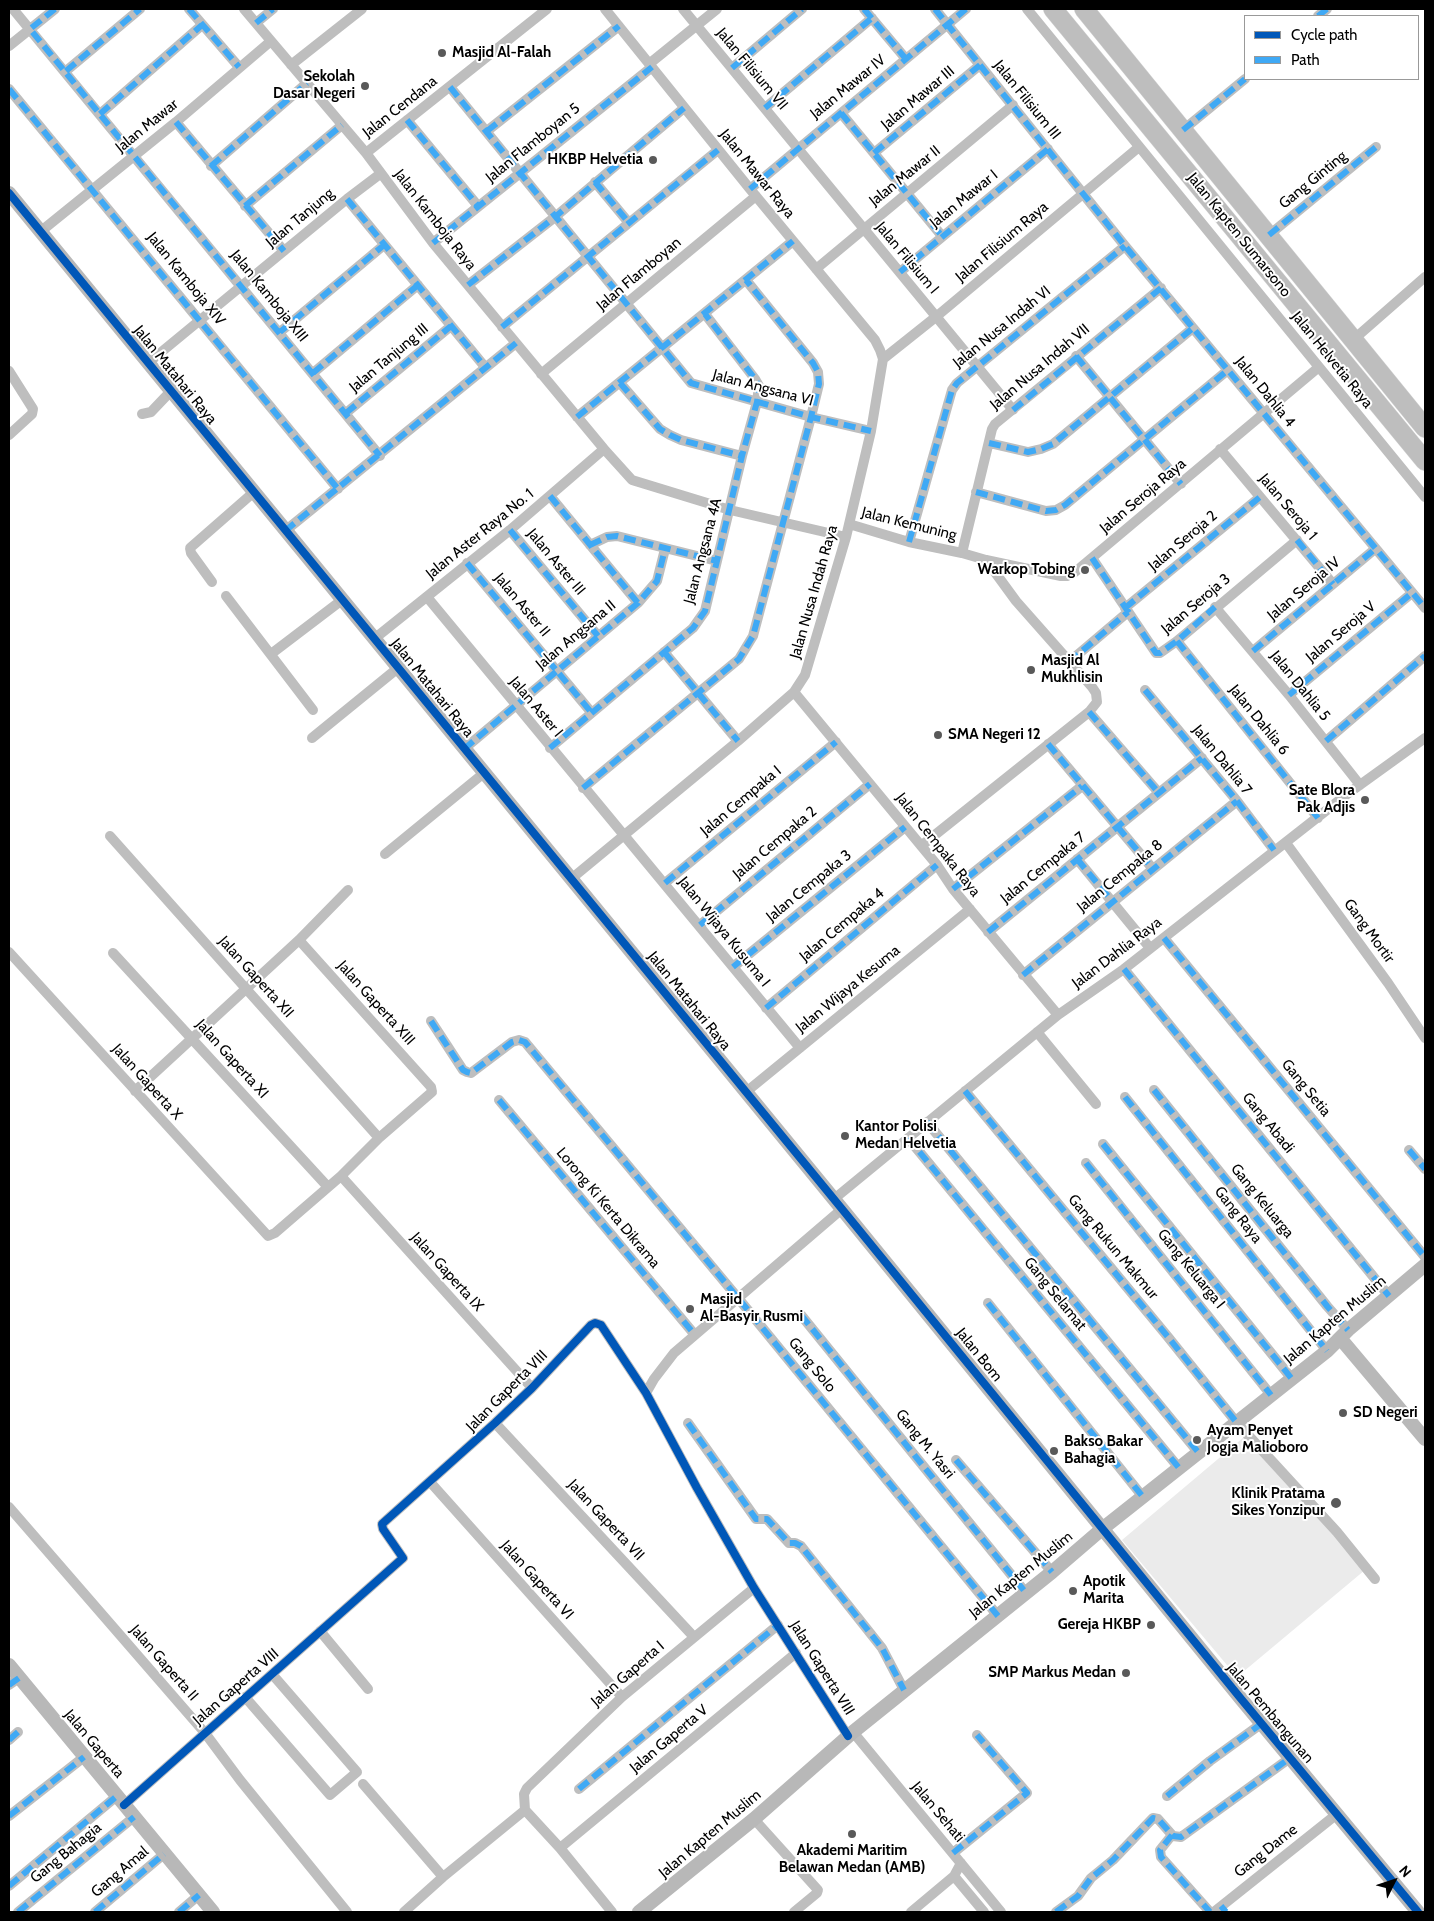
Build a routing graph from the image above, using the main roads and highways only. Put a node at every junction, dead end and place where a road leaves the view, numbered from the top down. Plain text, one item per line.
1 (1054, 9) edge
2 (1084, 9) edge
3 (1110, 41) junction
4 (1092, 56) junction
5 (1425, 428) edge
6 (1425, 461) edge

1 - 4 highway, Jalan Kapten Sumarsono
2 - 3 highway, Jalan Kapten Sumarsono
3 - 4 highway
3 - 5 highway, Jalan Kapten Sumarsono
4 - 6 highway, Jalan Kapten Sumarsono

